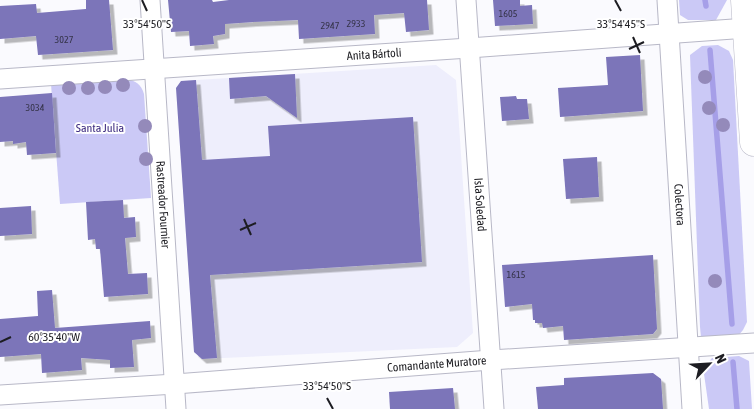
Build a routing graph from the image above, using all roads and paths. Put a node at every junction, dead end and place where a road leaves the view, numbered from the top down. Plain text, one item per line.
1 (150, 0) edge
2 (466, 0) edge
3 (666, 0) edge
4 (746, 0) edge
5 (747, 28) junction
6 (669, 34) junction
7 (469, 48) junction
8 (154, 68) junction
9 (0, 78) edge
10 (754, 142) edge
11 (754, 343) edge
12 (688, 347) junction
13 (491, 360) junction
14 (175, 384) junction
15 (0, 395) edge
16 (176, 409) edge
17 (494, 409) edge
18 (692, 409) edge

1 - 8 street, Rastreador Fournier
2 - 7 street, Isla Soledad
3 - 6 street, Colectora
4 - 5 main road
5 - 6 street, Anita Bártoli
5 - 10 main road
6 - 7 street, Anita Bártoli
6 - 12 street, Colectora
7 - 8 street, Anita Bártoli
7 - 13 street, Isla Soledad
8 - 9 street, Anita Bártoli
8 - 14 street, Rastreador Fournier
11 - 12 street, Comandante Muratore
12 - 13 street, Comandante Muratore
12 - 18 street, Colectora
13 - 14 street, Comandante Muratore
13 - 17 street, Isla Soledad
14 - 15 street, Comandante Muratore
14 - 16 street, Rastreador Fournier

